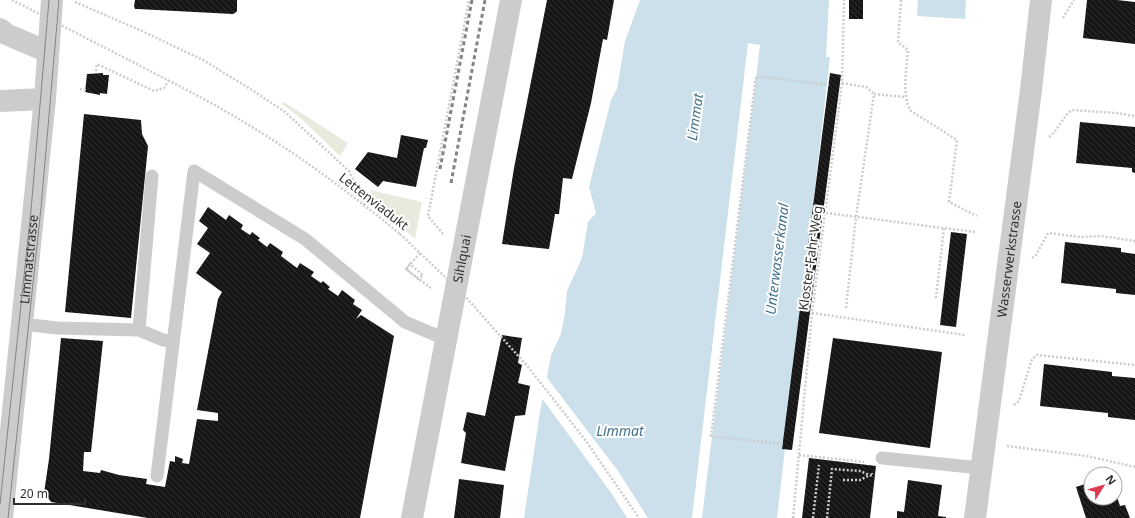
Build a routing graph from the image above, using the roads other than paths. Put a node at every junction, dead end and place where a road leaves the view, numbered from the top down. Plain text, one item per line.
1 (52, 0) edge
2 (511, 0) edge
3 (1041, 0) edge
4 (0, 29) edge
5 (48, 52) junction
6 (44, 99) junction
7 (0, 101) edge
8 (152, 176) dead end
9 (22, 324) junction
10 (139, 330) junction
11 (445, 339) junction
12 (173, 341) junction
13 (882, 458) dead end
14 (981, 468) junction
15 (157, 476) dead end
16 (2, 518) edge
17 (412, 518) edge
18 (975, 518) edge

1 - 5 street, Limmatstrasse
2 - 11 street, Sihlquai
3 - 14 street, Wasserwerkstrasse
4 - 5 street
5 - 6 street, Limmatstrasse
6 - 7 street
6 - 9 street, Limmatstrasse
8 - 10 lane
9 - 10 lane
9 - 16 street, Limmatstrasse
10 - 12 lane
11 - 12 lane
11 - 17 street, Sihlquai
12 - 15 lane
13 - 14 lane
14 - 18 street, Wasserwerkstrasse

